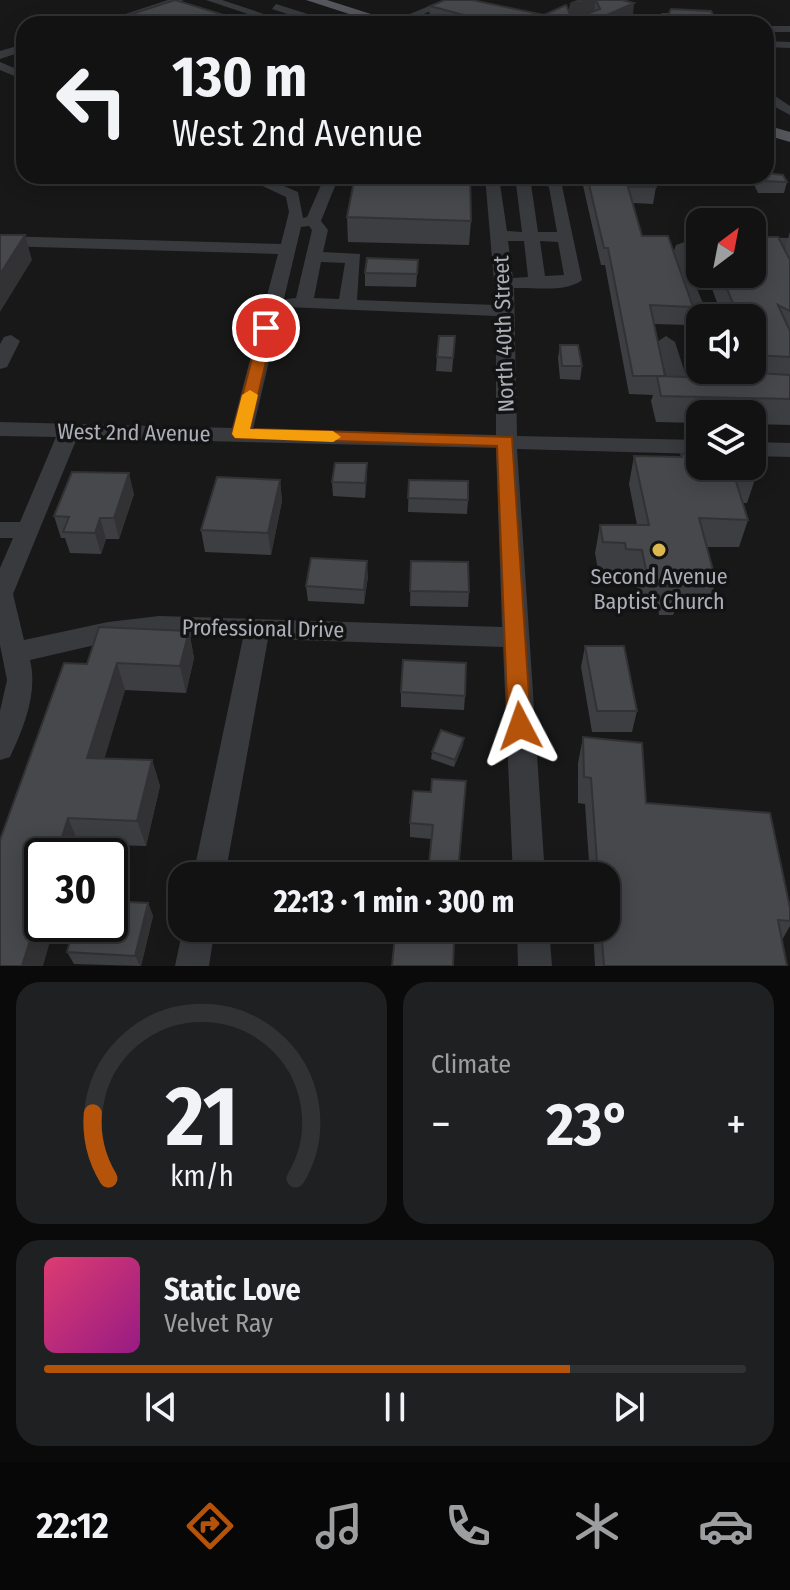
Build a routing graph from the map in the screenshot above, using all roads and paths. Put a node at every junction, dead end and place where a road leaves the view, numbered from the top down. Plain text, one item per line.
1 (178, 0) edge
2 (251, 0) edge
3 (313, 0) edge
4 (192, 5) edge
5 (209, 5) edge
6 (438, 6) edge
7 (356, 9) junction
8 (126, 16) edge
9 (232, 16) edge
10 (255, 16) edge
11 (303, 16) edge
12 (339, 16) edge
13 (374, 16) edge
14 (414, 16) edge
15 (662, 16) edge
16 (711, 16) edge
17 (267, 184) edge
18 (329, 184) edge
19 (493, 184) edge
20 (524, 184) edge
21 (556, 184) edge
22 (313, 221) junction
23 (294, 224) junction
24 (499, 236) junction
25 (531, 237) junction
26 (567, 237) junction
27 (0, 241) edge
28 (766, 242) edge
29 (790, 243) edge
30 (686, 247) edge
31 (286, 249) junction
32 (315, 257) junction
33 (505, 283) junction
34 (686, 283) edge
35 (538, 284) junction
36 (273, 302) junction
37 (304, 303) junction
38 (347, 305) junction
39 (506, 311) junction
40 (11, 341) dead end
41 (666, 342) dead end
42 (0, 363) edge
43 (734, 384) edge
44 (742, 389) junction
45 (790, 392) edge
46 (0, 429) edge
47 (69, 431) junction
48 (241, 434) junction
49 (506, 441) junction
50 (686, 447) edge
51 (766, 449) edge
52 (790, 450) edge
53 (0, 530) edge
54 (27, 530) junction
55 (258, 627) junction
56 (514, 637) junction
57 (14, 653) junction
58 (0, 748) edge
59 (212, 862) edge
60 (528, 862) edge
61 (196, 942) edge
62 (534, 942) edge
63 (192, 966) edge
64 (535, 966) edge

1 - 4 street
1 - 8 street
2 - 11 street
3 - 7 main road
5 - 9 street
5 - 10 street
6 - 14 street
7 - 12 street
7 - 13 main road
15 - 16 street
17 - 23 street
18 - 22 street
19 - 24 street, North 40th Street
20 - 25 street
21 - 26 street
22 - 23 street
22 - 32 street
23 - 31 street
24 - 25 street
24 - 33 street, North 40th Street
25 - 26 street
25 - 35 street
26 - 35 street
27 - 31 street
28 - 29 street
30 - 34 street
31 - 36 street
32 - 37 street
32 - 38 street
33 - 35 street
33 - 39 street, North 40th Street
36 - 37 street
36 - 48 street
37 - 38 street
38 - 39 street
39 - 49 street, North 40th Street
40 - 42 street
41 - 44 street
43 - 44 street
44 - 45 street
46 - 47 street, West 2nd Avenue
47 - 48 street, West 2nd Avenue
47 - 54 street
48 - 49 street, West 2nd Avenue
49 - 50 street, West 2nd Avenue
49 - 56 street, North 40th Street
51 - 52 street
53 - 54 street
54 - 57 street
55 - 56 street, Professional Drive
55 - 57 street, Professional Drive
55 - 59 street
56 - 60 street, North 40th Street
57 - 58 street
61 - 63 street
62 - 64 street

